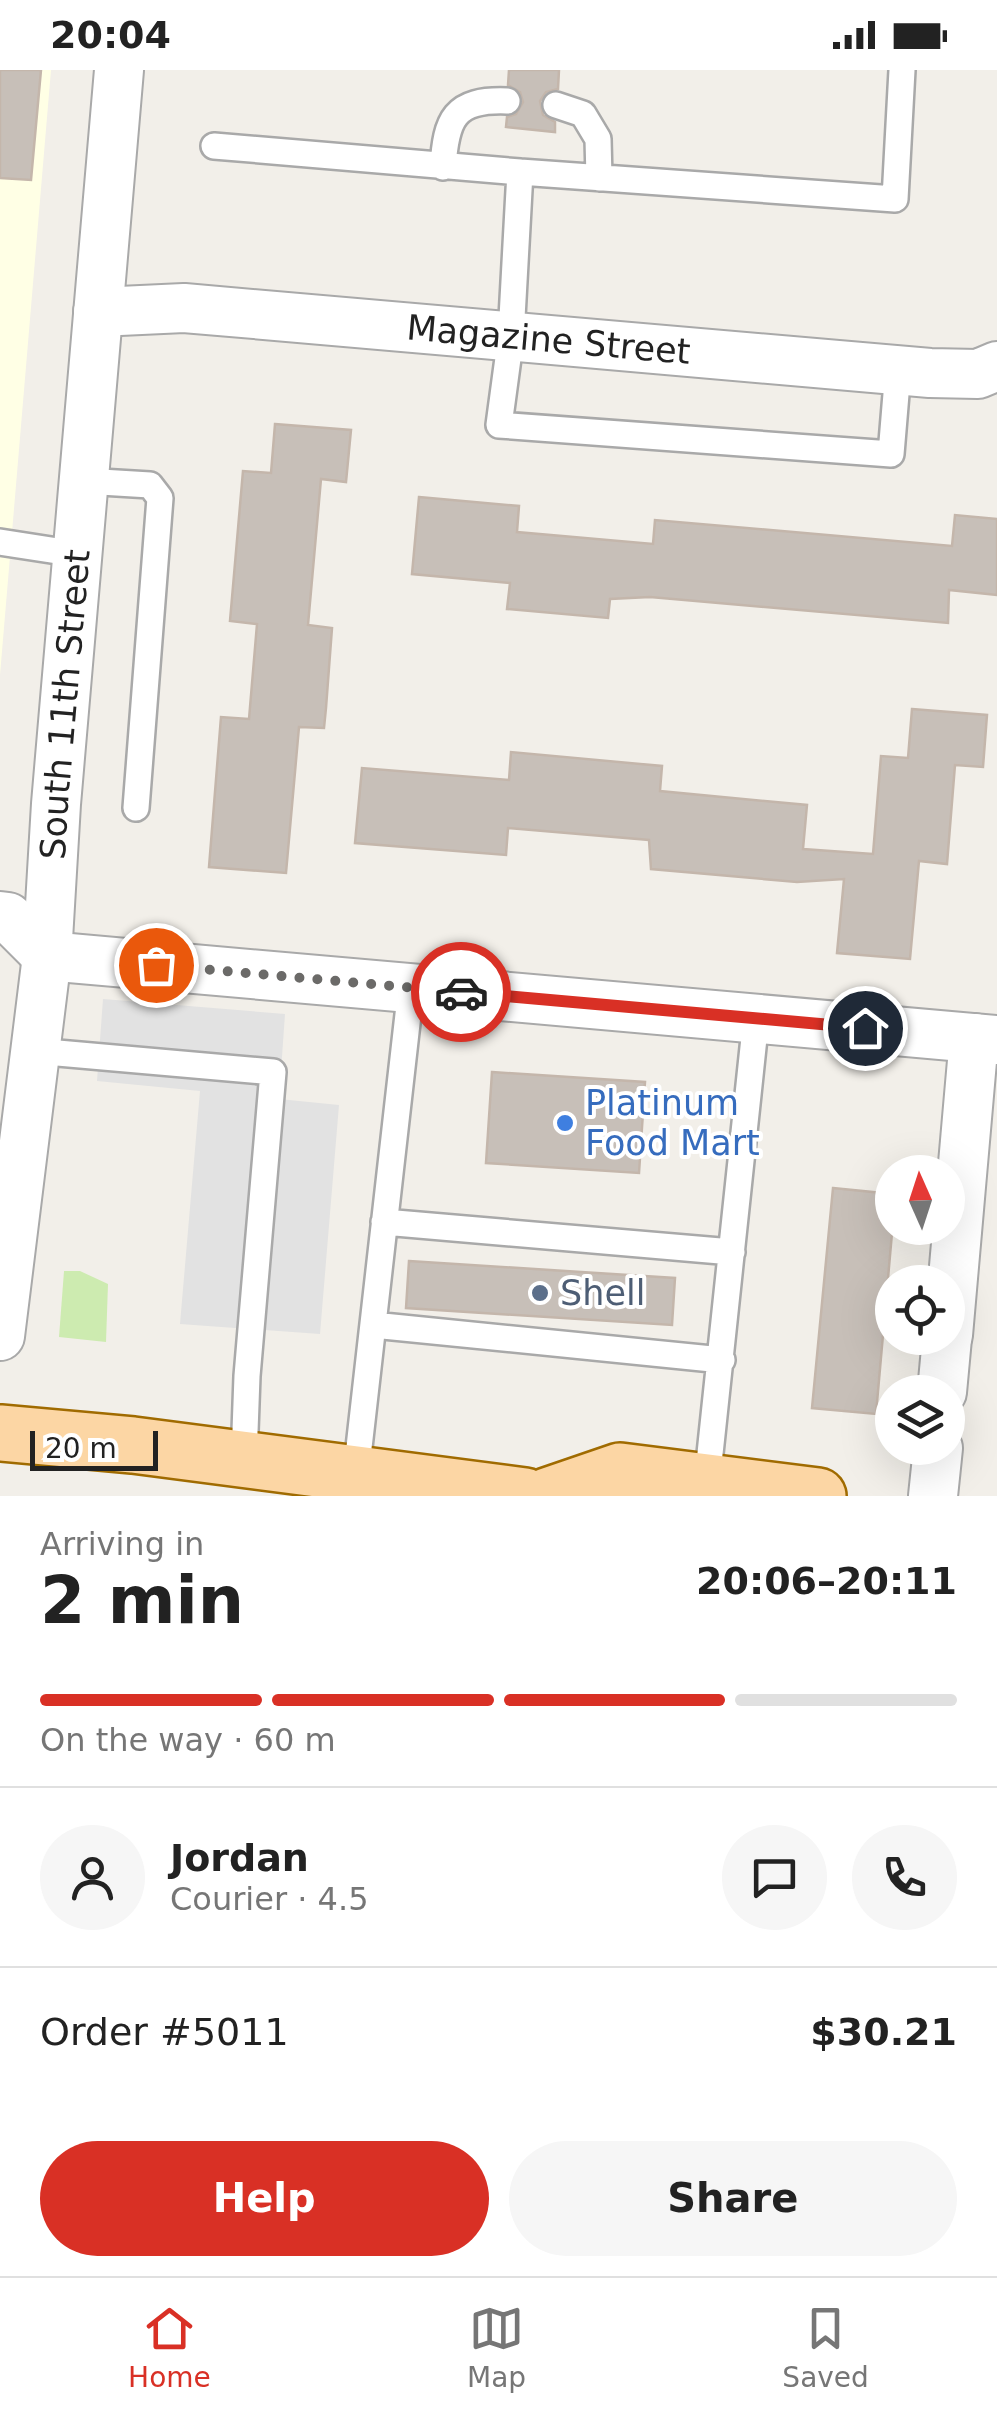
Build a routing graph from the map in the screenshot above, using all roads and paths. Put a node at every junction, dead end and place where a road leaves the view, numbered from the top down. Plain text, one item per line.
1 (118, 70) edge
2 (902, 70) edge
3 (508, 102) dead end
4 (556, 104) dead end
5 (214, 146) dead end
6 (444, 167) junction
7 (520, 172) junction
8 (599, 178) junction
9 (98, 312) junction
10 (511, 336) junction
11 (997, 366) edge
12 (898, 370) junction
13 (84, 481) junction
14 (0, 542) edge
15 (78, 554) junction
16 (136, 808) dead end
17 (0, 916) edge
18 (48, 956) junction
19 (411, 988) junction
20 (756, 1019) junction
21 (985, 1039) edge
22 (35, 1051) junction
23 (384, 1222) junction
24 (732, 1252) junction
25 (956, 1265) edge
26 (373, 1324) junction
27 (0, 1336) edge
28 (722, 1360) junction
29 (0, 1433) edge
30 (244, 1459) junction
31 (936, 1465) edge
32 (356, 1474) junction
33 (707, 1482) junction
34 (525, 1496) edge
35 (547, 1496) edge
36 (818, 1496) edge
37 (933, 1496) edge

1 - 9 street, South 11th Street
2 - 8 lane
3 - 6 lane
4 - 8 lane
5 - 6 lane
6 - 7 lane
7 - 8 lane
7 - 10 lane
9 - 10 street, Magazine Street
9 - 13 street, South 11th Street
10 - 12 street, Magazine Street
10 - 12 lane
11 - 12 street, Magazine Street
13 - 15 street, South 11th Street
13 - 16 lane
14 - 15 lane
15 - 18 street, South 11th Street
17 - 18 street
18 - 19 street
18 - 22 street, South 11th Street
19 - 20 street
19 - 23 lane
20 - 21 street
20 - 24 lane
21 - 25 street
22 - 27 street, South 11th Street
22 - 30 lane
23 - 24 lane
23 - 26 lane
24 - 28 lane
26 - 28 lane
26 - 32 lane
28 - 33 lane
29 - 30 main road
30 - 32 main road
31 - 37 street
32 - 34 main road
33 - 35 main road
33 - 36 main road

